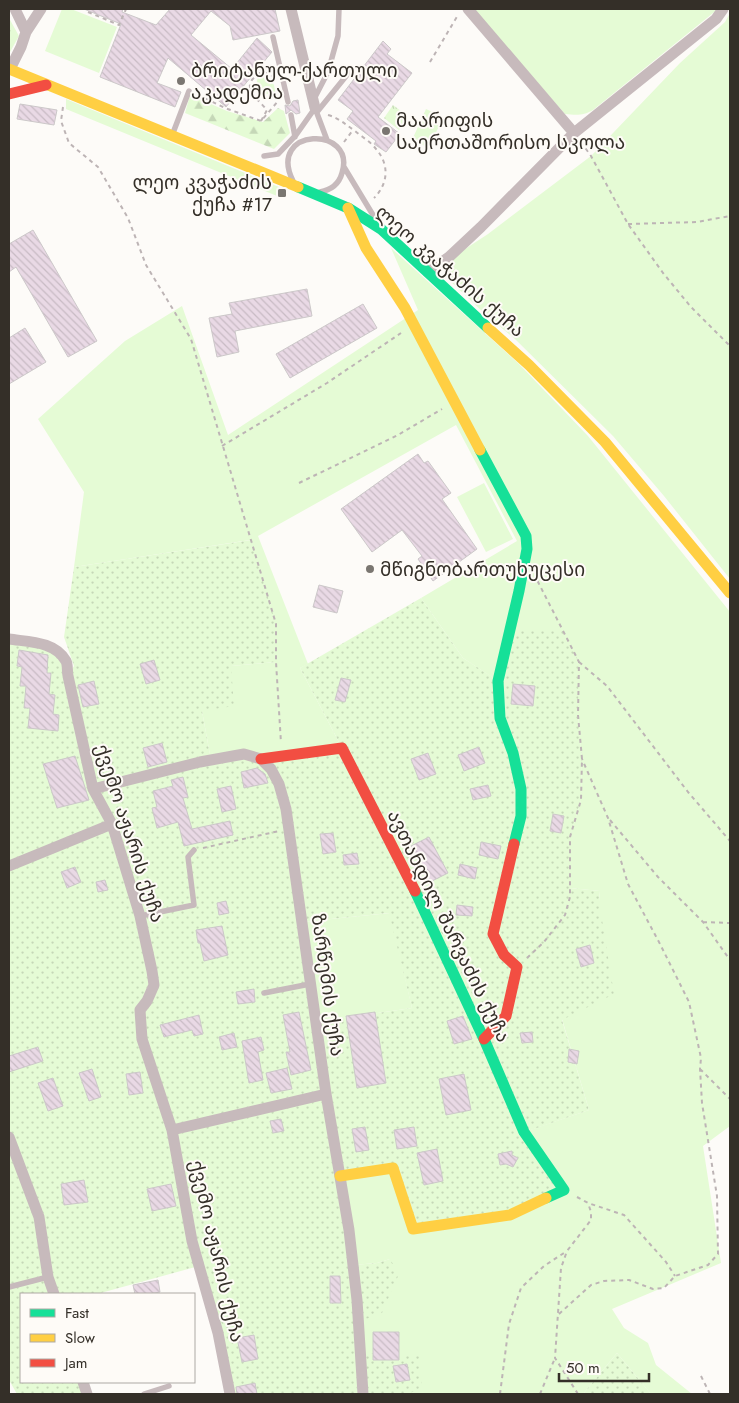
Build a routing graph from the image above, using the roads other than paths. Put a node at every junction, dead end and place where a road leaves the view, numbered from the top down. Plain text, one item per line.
1 (15, 9) edge
2 (41, 9) edge
3 (291, 9) edge
4 (339, 9) edge
5 (468, 9) edge
6 (723, 9) edge
7 (26, 32) junction
8 (273, 37) dead end
9 (9, 69) edge
10 (351, 70) dead end
11 (46, 85) junction
12 (189, 90) road end
13 (9, 94) edge
14 (288, 102) dead end
15 (316, 109) junction
16 (291, 115) dead end
17 (574, 133) junction
18 (172, 134) junction
19 (296, 135) junction
20 (327, 140) junction
21 (291, 153) junction
22 (264, 156) dead end
23 (344, 167) junction
24 (301, 189) junction
25 (313, 193) junction
26 (348, 208) junction
27 (381, 229) junction
28 (428, 272) junction
29 (730, 593) edge
30 (9, 639) edge
31 (261, 759) junction
32 (93, 789) junction
33 (112, 824) junction
34 (194, 850) road end
35 (9, 866) edge
36 (140, 916) junction
37 (310, 984) junction
38 (264, 993) dead end
39 (484, 1039) junction
40 (326, 1094) junction
41 (172, 1130) junction
42 (9, 1138) edge
43 (340, 1176) junction
44 (48, 1277) junction
45 (9, 1287) edge
46 (54, 1293) edge
47 (169, 1386) dead end
48 (144, 1394) edge
49 (230, 1394) edge
50 (363, 1394) edge

1 - 7 street
2 - 7 street
3 - 15 street
4 - 15 lane
5 - 17 street
6 - 17 street
7 - 9 street
8 - 14 lane
9 - 11 street, ლეო კვაჭაძის ქუჩა
10 - 15 lane
11 - 13 street
11 - 18 street, ლეო კვაჭაძის ქუჩა
12 - 18 lane
15 - 19 lane
15 - 20 lane
16 - 19 lane
17 - 28 street
18 - 24 street, ლეო კვაჭაძის ქუჩა
19 - 21 lane
19 - 22 lane
20 - 21 lane
20 - 23 lane
21 - 24 lane
23 - 25 lane
23 - 27 lane
24 - 25 street, ლეო კვაჭაძის ქუჩა
25 - 26 street, ლეო კვაჭაძის ქუჩა
26 - 27 street, ლეო კვაჭაძის ქუჩა
26 - 39 street
27 - 28 street, ლეო კვაჭაძის ქუჩა
28 - 29 street, ლეო კვაჭაძის ქუჩა
30 - 32 street, ქვემო აჟარის ქუჩა
31 - 32 street
31 - 37 street, ზარწემის ქუჩა
31 - 39 street, ავთანდილ შარვაძის ქუჩა
32 - 33 street, ქვემო აჟარის ქუჩა
33 - 35 street
33 - 36 street, ქვემო აჟარის ქუჩა
34 - 36 lane
36 - 41 street, ქვემო აჟარის ქუჩა
37 - 38 lane
37 - 40 street, ზარწემის ქუჩა
39 - 43 street, ავთანდილ შარვაძის ქუჩა
40 - 41 street
40 - 43 street, ზარწემის ქუჩა
41 - 49 street, ქვემო აჟარის ქუჩა
42 - 44 street
43 - 50 street, ზარწემის ქუჩა
44 - 45 lane
44 - 46 street
47 - 48 lane

